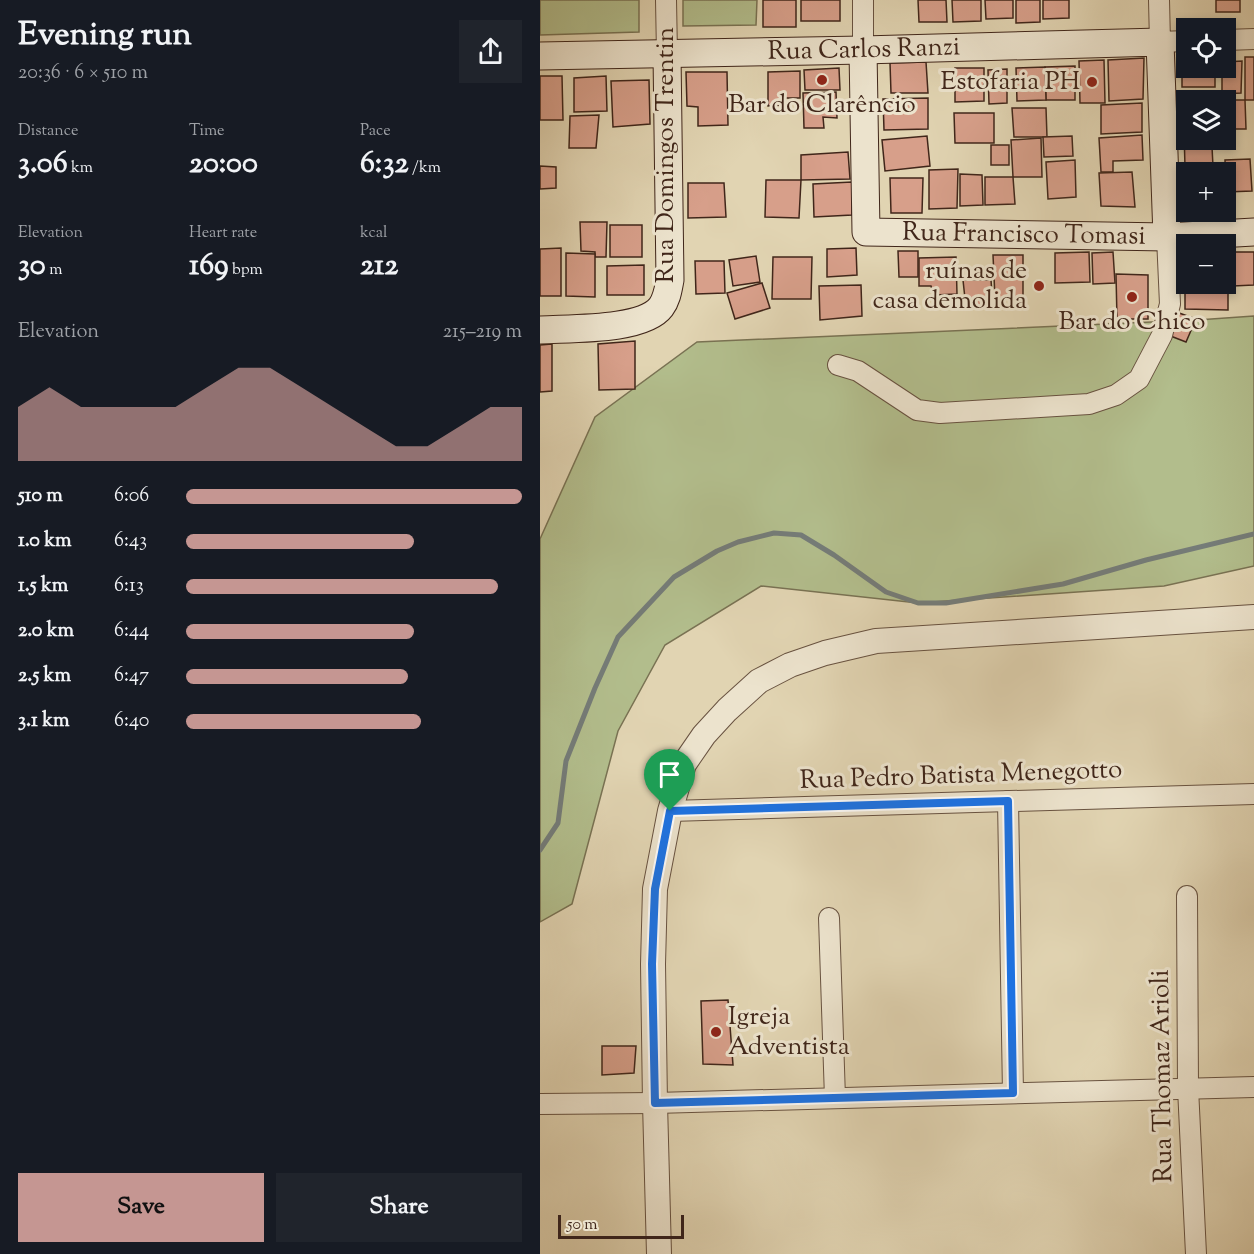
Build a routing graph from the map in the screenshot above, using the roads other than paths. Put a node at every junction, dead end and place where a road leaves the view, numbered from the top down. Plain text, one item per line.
1 (666, 0) edge
2 (863, 0) edge
3 (1159, 0) edge
4 (1254, 39) edge
5 (1236, 40) edge
6 (1176, 41) edge
7 (1160, 42) junction
8 (863, 50) junction
9 (667, 54) junction
10 (540, 56) edge
11 (1254, 232) edge
12 (1167, 237) junction
13 (540, 330) edge
14 (838, 365) dead end
15 (1254, 618) edge
16 (1254, 795) edge
17 (1008, 801) junction
18 (670, 811) junction
19 (1187, 896) dead end
20 (829, 918) dead end
21 (1254, 1087) edge
22 (1188, 1088) junction
23 (1013, 1093) junction
24 (835, 1098) junction
25 (655, 1103) junction
26 (540, 1104) edge
27 (660, 1254) edge
28 (1196, 1254) edge

1 - 9 street, Rua Domingos Trentin
2 - 8 street
3 - 7 street
4 - 5 street
6 - 7 street, Rua Carlos Ranzi
7 - 8 main road, Rua Carlos Ranzi
7 - 12 main road
8 - 9 main road, Rua Carlos Ranzi
8 - 12 main road, Rua Francisco Tomasi
9 - 10 main road, Rua Carlos Ranzi
9 - 13 main road, Rua Domingos Trentin
11 - 12 main road, Rua Francisco Tomasi
12 - 14 street
15 - 18 street
16 - 17 street, Rua Pedro Batista Menegotto
17 - 18 street, Rua Pedro Batista Menegotto
17 - 23 street
18 - 25 street
19 - 22 street, Rua Thomaz Arioli
20 - 24 street
21 - 22 street
22 - 23 street
22 - 28 street, Rua Thomaz Arioli
23 - 24 street
24 - 25 street
25 - 26 street
25 - 27 street

